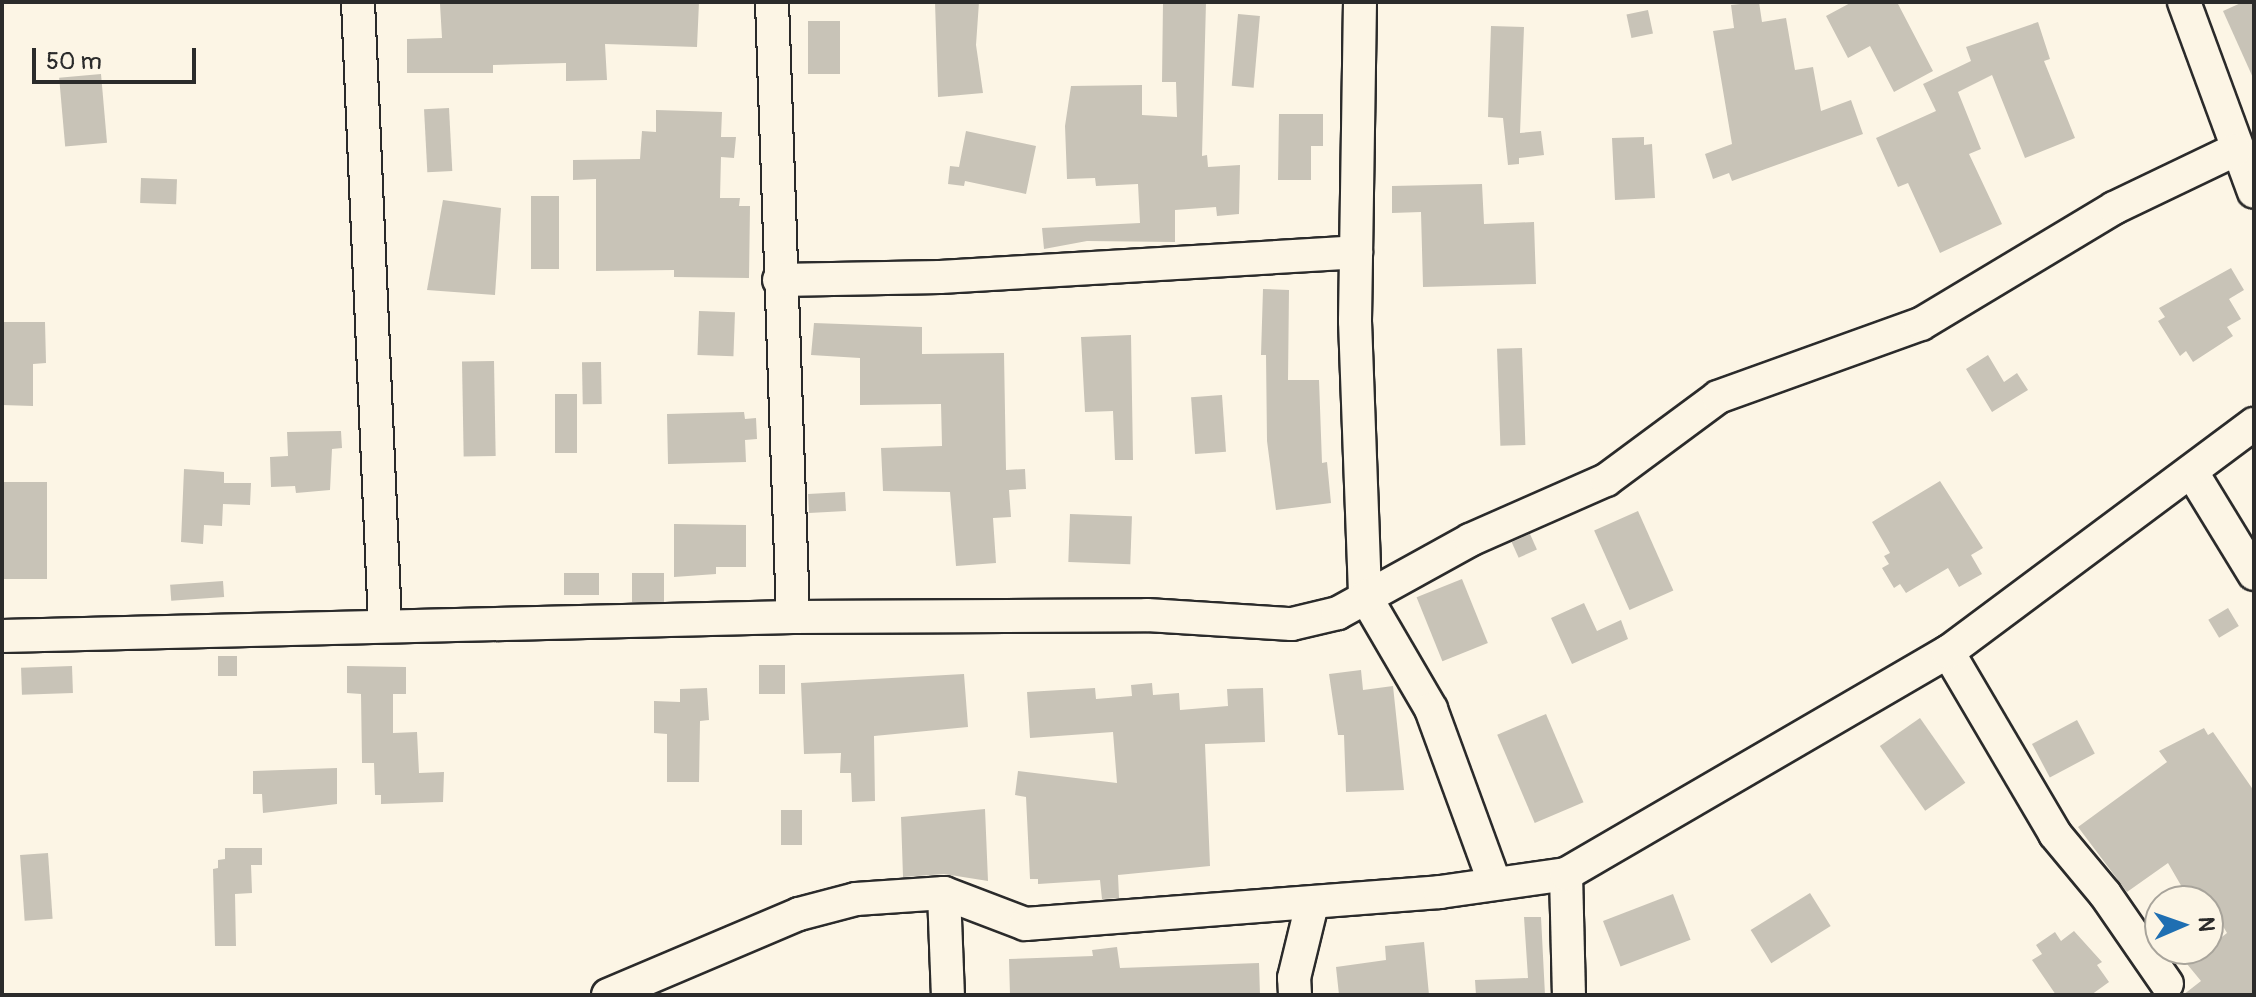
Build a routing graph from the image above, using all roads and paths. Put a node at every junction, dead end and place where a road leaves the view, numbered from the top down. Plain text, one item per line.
1 (358, 2) edge
2 (772, 2) edge
3 (1360, 2) edge
4 (2184, 2) edge
5 (2235, 150) junction
6 (2254, 192) edge
7 (1356, 252) junction
8 (779, 280) junction
9 (2254, 424) edge
10 (2193, 474) junction
11 (2254, 574) edge
12 (1365, 596) junction
13 (793, 617) junction
14 (385, 623) junction
15 (2, 636) edge
16 (1948, 652) junction
17 (1566, 874) junction
18 (1494, 881) junction
19 (944, 893) junction
20 (1312, 904) junction
21 (2167, 984) dead end
22 (608, 995) edge
23 (948, 995) edge
24 (1295, 995) edge
25 (1569, 995) edge

1 - 14 street
2 - 8 street
3 - 7 street
4 - 5 street
5 - 6 street
5 - 12 street
7 - 8 street
7 - 12 street
8 - 13 street
9 - 10 street
10 - 11 street
10 - 16 street
12 - 13 street
12 - 18 street
13 - 14 street
14 - 15 street
16 - 17 street
16 - 21 street
17 - 18 street
17 - 25 street
18 - 20 street
19 - 20 street
19 - 22 street
19 - 23 street
20 - 24 street

